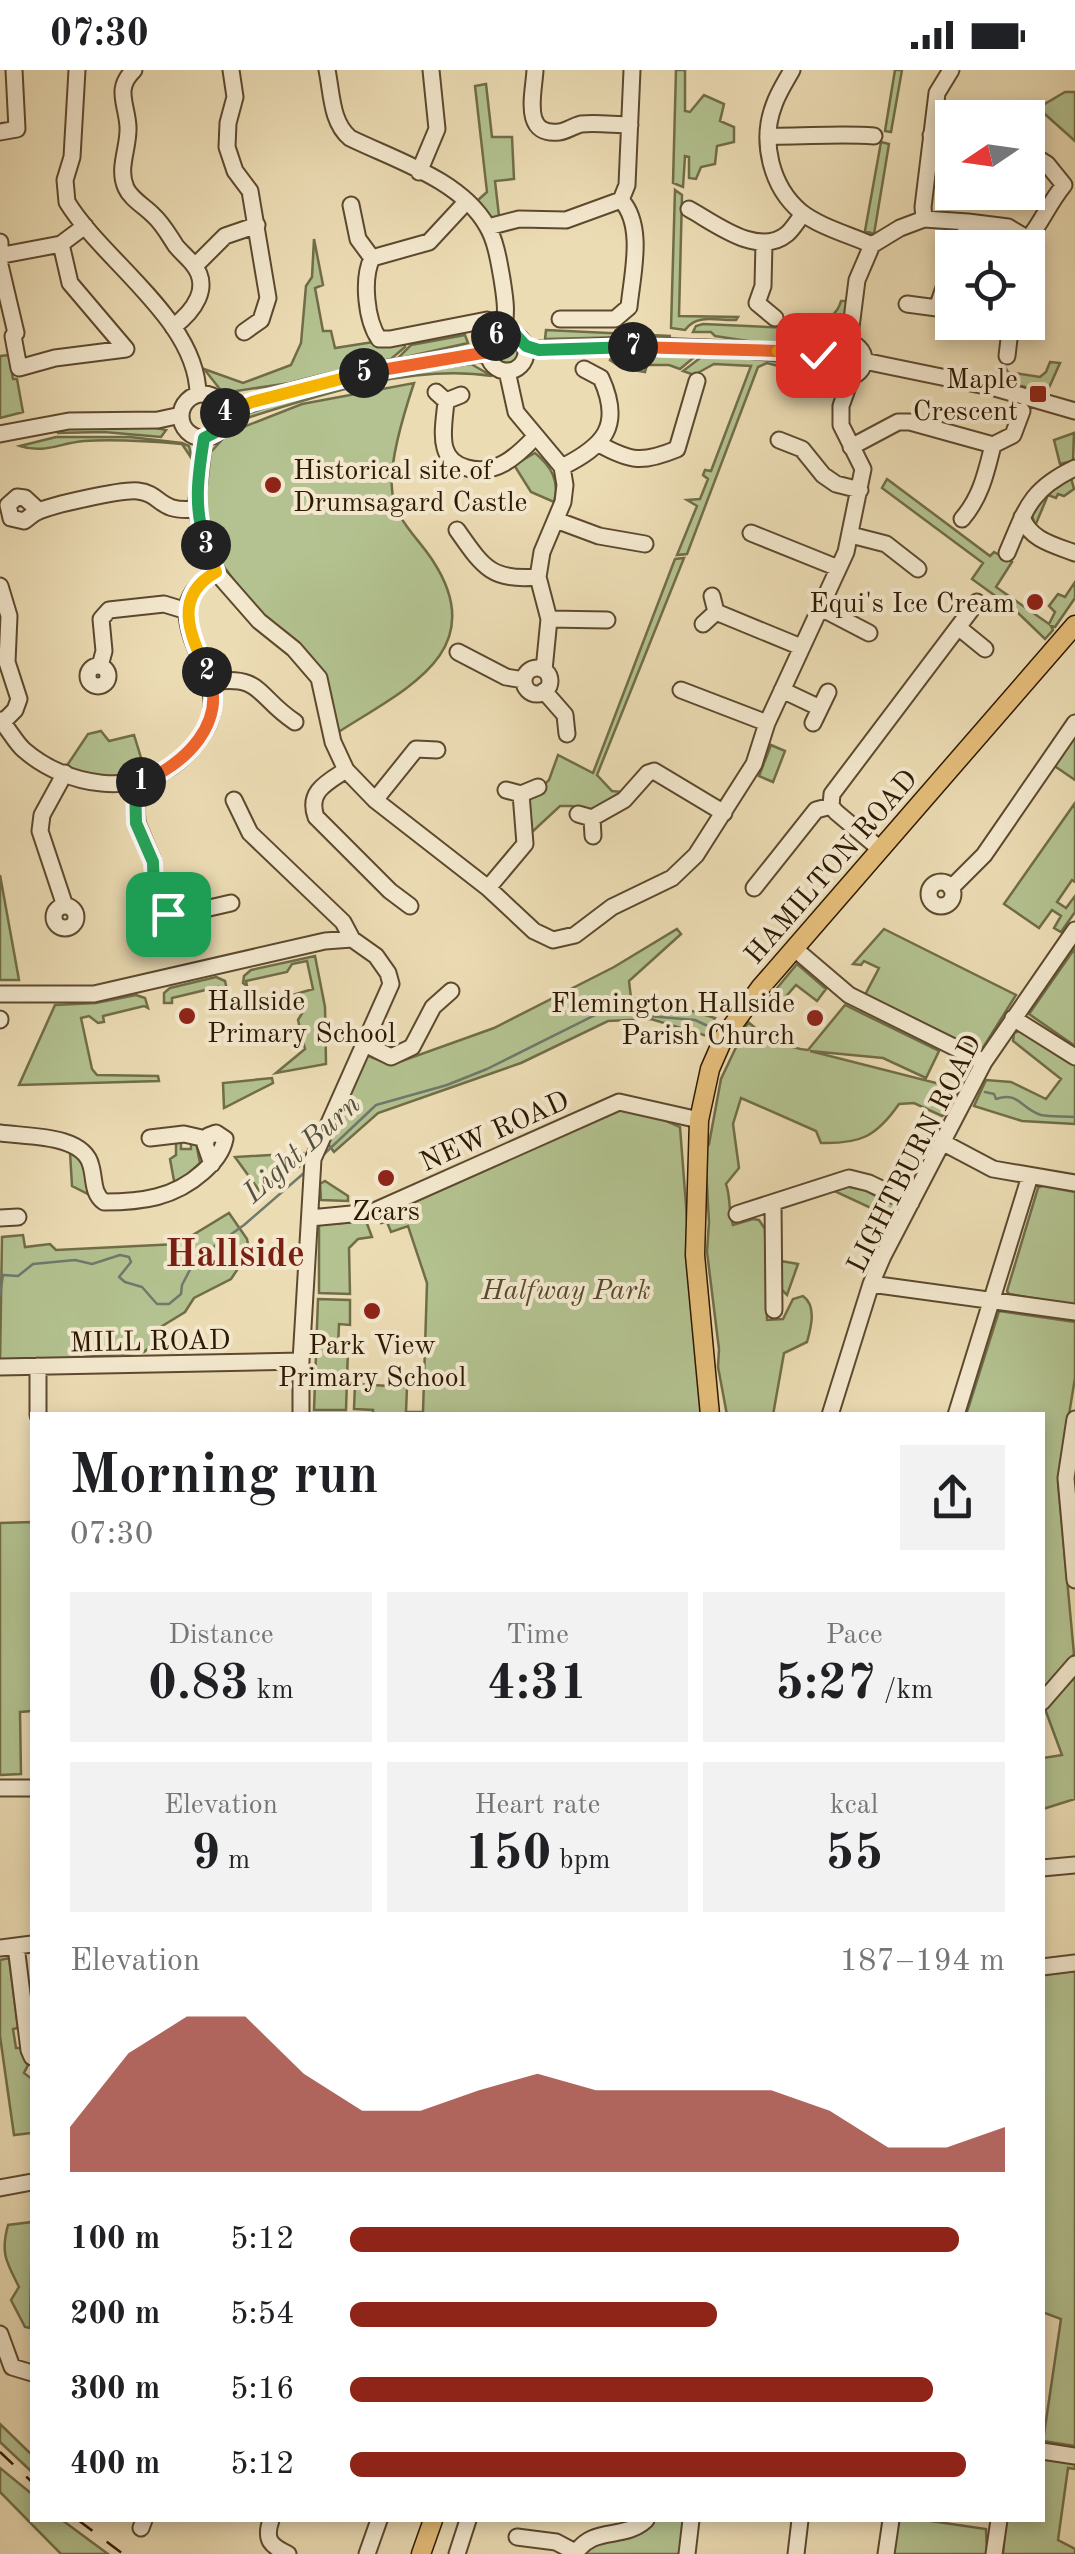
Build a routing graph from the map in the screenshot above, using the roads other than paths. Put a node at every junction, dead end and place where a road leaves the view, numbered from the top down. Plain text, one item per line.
1 (14, 70) edge
2 (78, 70) edge
3 (134, 70) edge
4 (231, 70) edge
5 (328, 70) edge
6 (430, 70) edge
7 (535, 70) edge
8 (632, 70) edge
9 (792, 70) edge
10 (951, 70) edge
11 (630, 125) junction
12 (0, 132) edge
13 (931, 134) junction
14 (935, 135) edge
15 (768, 136) junction
16 (874, 136) dead end
17 (1045, 163) edge
18 (419, 172) junction
19 (1069, 181) edge
20 (467, 200) junction
21 (621, 200) junction
22 (351, 204) dead end
23 (688, 209) dead end
24 (802, 214) junction
25 (924, 220) junction
26 (968, 222) junction
27 (257, 225) junction
28 (85, 226) junction
29 (488, 227) junction
30 (966, 230) edge
31 (1013, 230) edge
32 (1036, 230) edge
33 (764, 243) junction
34 (61, 244) junction
35 (872, 245) junction
36 (1, 249) edge
37 (372, 258) junction
38 (195, 266) junction
39 (907, 304) dead end
40 (935, 308) edge
41 (437, 311) dead end
42 (560, 318) dead end
43 (775, 318) dead end
44 (261, 320) junction
45 (487, 320) dead end
46 (173, 327) junction
47 (278, 327) dead end
48 (440, 329) junction
49 (244, 332) dead end
50 (502, 333) junction
51 (1010, 340) edge
52 (843, 344) junction
53 (526, 346) junction
54 (488, 352) junction
55 (830, 356) junction
56 (1008, 356) dead end
57 (864, 362) junction
58 (584, 369) dead end
59 (507, 371) junction
60 (850, 378) junction
61 (697, 380) dead end
62 (198, 394) junction
63 (448, 396) dead end
64 (1022, 411) dead end
65 (1075, 411) edge
66 (225, 413) junction
67 (181, 415) junction
68 (0, 434) edge
69 (204, 438) junction
70 (534, 438) junction
71 (779, 440) dead end
72 (599, 444) junction
73 (994, 445) junction
74 (851, 447) junction
75 (562, 468) junction
76 (1075, 468) edge
77 (860, 490) junction
78 (196, 509) junction
79 (38, 510) dead end
80 (1022, 517) junction
81 (556, 520) junction
82 (962, 520) dead end
83 (457, 530) dead end
84 (750, 533) dead end
85 (851, 535) junction
86 (646, 544) dead end
87 (1006, 553) dead end
88 (1075, 553) edge
89 (838, 568) junction
90 (918, 569) dead end
91 (216, 572) junction
92 (538, 577) junction
93 (0, 586) edge
94 (977, 602) dead end
95 (821, 608) junction
96 (186, 612) junction
97 (549, 620) junction
98 (607, 620) dead end
99 (703, 624) dead end
100 (1075, 625) edge
101 (958, 627) junction
102 (869, 633) dead end
103 (801, 647) junction
104 (985, 649) dead end
105 (458, 652) dead end
106 (100, 666) dead end
107 (544, 670) junction
108 (524, 680) junction
109 (212, 682) junction
110 (681, 690) dead end
111 (782, 690) junction
112 (544, 692) junction
113 (828, 692) dead end
114 (1, 721) edge
115 (295, 722) dead end
116 (767, 723) junction
117 (1075, 723) edge
118 (567, 734) dead end
119 (437, 750) dead end
120 (346, 770) junction
121 (65, 773) junction
122 (135, 784) junction
123 (538, 786) dead end
124 (234, 800) dead end
125 (375, 800) junction
126 (832, 806) junction
127 (724, 813) junction
128 (593, 836) dead end
129 (880, 850) junction
130 (488, 888) junction
131 (754, 888) dead end
132 (951, 888) dead end
133 (230, 902) dead end
134 (65, 906) dead end
135 (410, 906) dead end
136 (1075, 930) edge
137 (352, 939) junction
138 (795, 949) junction
139 (452, 991) dead end
140 (0, 994) edge
141 (1013, 1018) junction
142 (363, 1043) junction
143 (1075, 1058) edge
144 (984, 1062) junction
145 (699, 1120) junction
146 (0, 1134) edge
147 (150, 1138) dead end
148 (942, 1142) junction
149 (1030, 1176) junction
150 (1075, 1183) edge
151 (911, 1202) junction
152 (773, 1203) junction
153 (737, 1214) dead end
154 (18, 1216) dead end
155 (0, 1218) edge
156 (310, 1218) junction
157 (871, 1284) junction
158 (993, 1299) junction
159 (774, 1310) dead end
160 (1075, 1312) edge
161 (301, 1361) junction
162 (38, 1366) junction
163 (0, 1367) edge
164 (38, 1412) edge
165 (301, 1412) edge
166 (710, 1412) edge
167 (831, 1412) edge
168 (957, 1412) edge
169 (1075, 1419) edge
170 (1074, 1566) edge
171 (1075, 1580) edge
172 (1075, 1664) edge
173 (1045, 1699) edge
174 (0, 1788) edge
175 (30, 1788) edge
176 (1075, 1865) edge
177 (1045, 1868) edge
178 (16, 1946) edge
179 (1075, 1964) edge
180 (1045, 1967) edge
181 (30, 2052) edge
182 (30, 2182) edge
183 (0, 2188) edge
184 (0, 2334) edge
185 (30, 2372) edge
186 (1045, 2451) edge
187 (1075, 2456) edge
188 (271, 2522) edge
189 (379, 2522) edge
190 (432, 2522) edge
191 (467, 2522) edge
192 (643, 2522) edge
193 (691, 2522) edge
194 (800, 2522) edge
195 (891, 2522) edge
196 (999, 2522) edge
197 (517, 2537) dead end
198 (575, 2553) edge
199 (288, 2554) edge
200 (367, 2554) edge
201 (421, 2554) edge
202 (456, 2554) edge
203 (687, 2554) edge
204 (796, 2554) edge
205 (886, 2554) edge
206 (994, 2554) edge

1 - 12 street
2 - 28 street
3 - 38 street
4 - 27 street
5 - 18 street
6 - 18 street
7 - 11 street
8 - 11 street
9 - 15 street
10 - 13 street
11 - 21 street
13 - 14 street
13 - 25 street
15 - 16 street
15 - 24 street
17 - 19 street
18 - 20 street
19 - 32 street
20 - 29 street
20 - 37 street
21 - 29 street
21 - 42 street
22 - 37 street
23 - 33 street
24 - 33 street
24 - 35 street
25 - 26 street
25 - 35 street
26 - 30 street
26 - 31 street
27 - 38 street
27 - 44 street
28 - 34 street
28 - 46 street
29 - 50 street
33 - 43 street
34 - 36 street
34 - 36 street
35 - 52 street
37 - 48 street
38 - 46 street
39 - 40 street
41 - 48 street
44 - 47 street
44 - 49 street
45 - 48 street
46 - 62 street
50 - 53 street
50 - 54 street
51 - 56 street
52 - 55 street
52 - 57 street
53 - 55 street
53 - 59 street
54 - 59 street
54 - 66 street
55 - 60 street
57 - 60 street
57 - 65 street
58 - 72 street
59 - 70 street
60 - 74 street
61 - 72 street
62 - 66 street
62 - 67 street
63 - 70 street
64 - 73 street
66 - 69 street
67 - 68 street
67 - 69 street
69 - 78 street
70 - 75 street
71 - 77 street
72 - 75 street
73 - 74 street
73 - 82 street
74 - 77 street
75 - 81 street
76 - 80 street
77 - 85 street
78 - 79 street
78 - 91 street
80 - 87 street
80 - 88 street
81 - 86 street
81 - 92 street
83 - 92 street
84 - 89 street
85 - 89 street
85 - 90 street
89 - 95 street
91 - 96 street
91 - 120 street
92 - 97 street
93 - 114 street
94 - 101 street
95 - 102 street
95 - 103 street
96 - 106 street
96 - 109 street
97 - 98 street
97 - 107 street
99 - 103 street
100 - 129 main road, HAMILTON ROAD
101 - 104 street
101 - 126 street
103 - 111 street
105 - 108 street
107 - 108 street
107 - 112 street
108 - 112 street
109 - 115 street
109 - 122 street
110 - 116 street
111 - 113 street
111 - 116 street
112 - 118 street
114 - 121 street
116 - 127 street
117 - 132 street
119 - 125 street
120 - 125 street
120 - 135 street
121 - 122 street
121 - 134 street
122 - 133 street
123 - 130 street
124 - 137 street
125 - 130 street
126 - 129 street
126 - 131 street
127 - 128 street
127 - 130 street
129 - 138 main road, HAMILTON ROAD
136 - 141 street, LIGHTBURN ROAD
137 - 140 street
137 - 142 street
138 - 144 street
138 - 145 main road, HAMILTON ROAD
139 - 142 street
141 - 143 street
141 - 144 street, LIGHTBURN ROAD
142 - 156 street
144 - 148 street, LIGHTBURN ROAD
145 - 156 street, NEW ROAD
145 - 166 main road, HAMILTON ROAD
146 - 147 street
148 - 149 street
148 - 151 street, LIGHTBURN ROAD
149 - 150 street
149 - 158 street
151 - 152 street
151 - 157 street, LIGHTBURN ROAD
152 - 153 street
152 - 159 street
154 - 155 street
156 - 161 street
157 - 158 street
157 - 167 street, LIGHTBURN ROAD
158 - 160 street
158 - 168 street
161 - 162 street, MILL ROAD
161 - 165 street
162 - 163 street, MILL ROAD
162 - 164 street
169 - 170 street
170 - 171 street
172 - 173 street
174 - 175 street
176 - 177 street
178 - 181 street
179 - 180 street
182 - 183 street
184 - 185 street
186 - 187 street
188 - 199 street
189 - 200 street
190 - 201 main road
191 - 202 street
192 - 198 street
193 - 203 street
194 - 204 street
195 - 205 street
196 - 206 street
197 - 198 street

